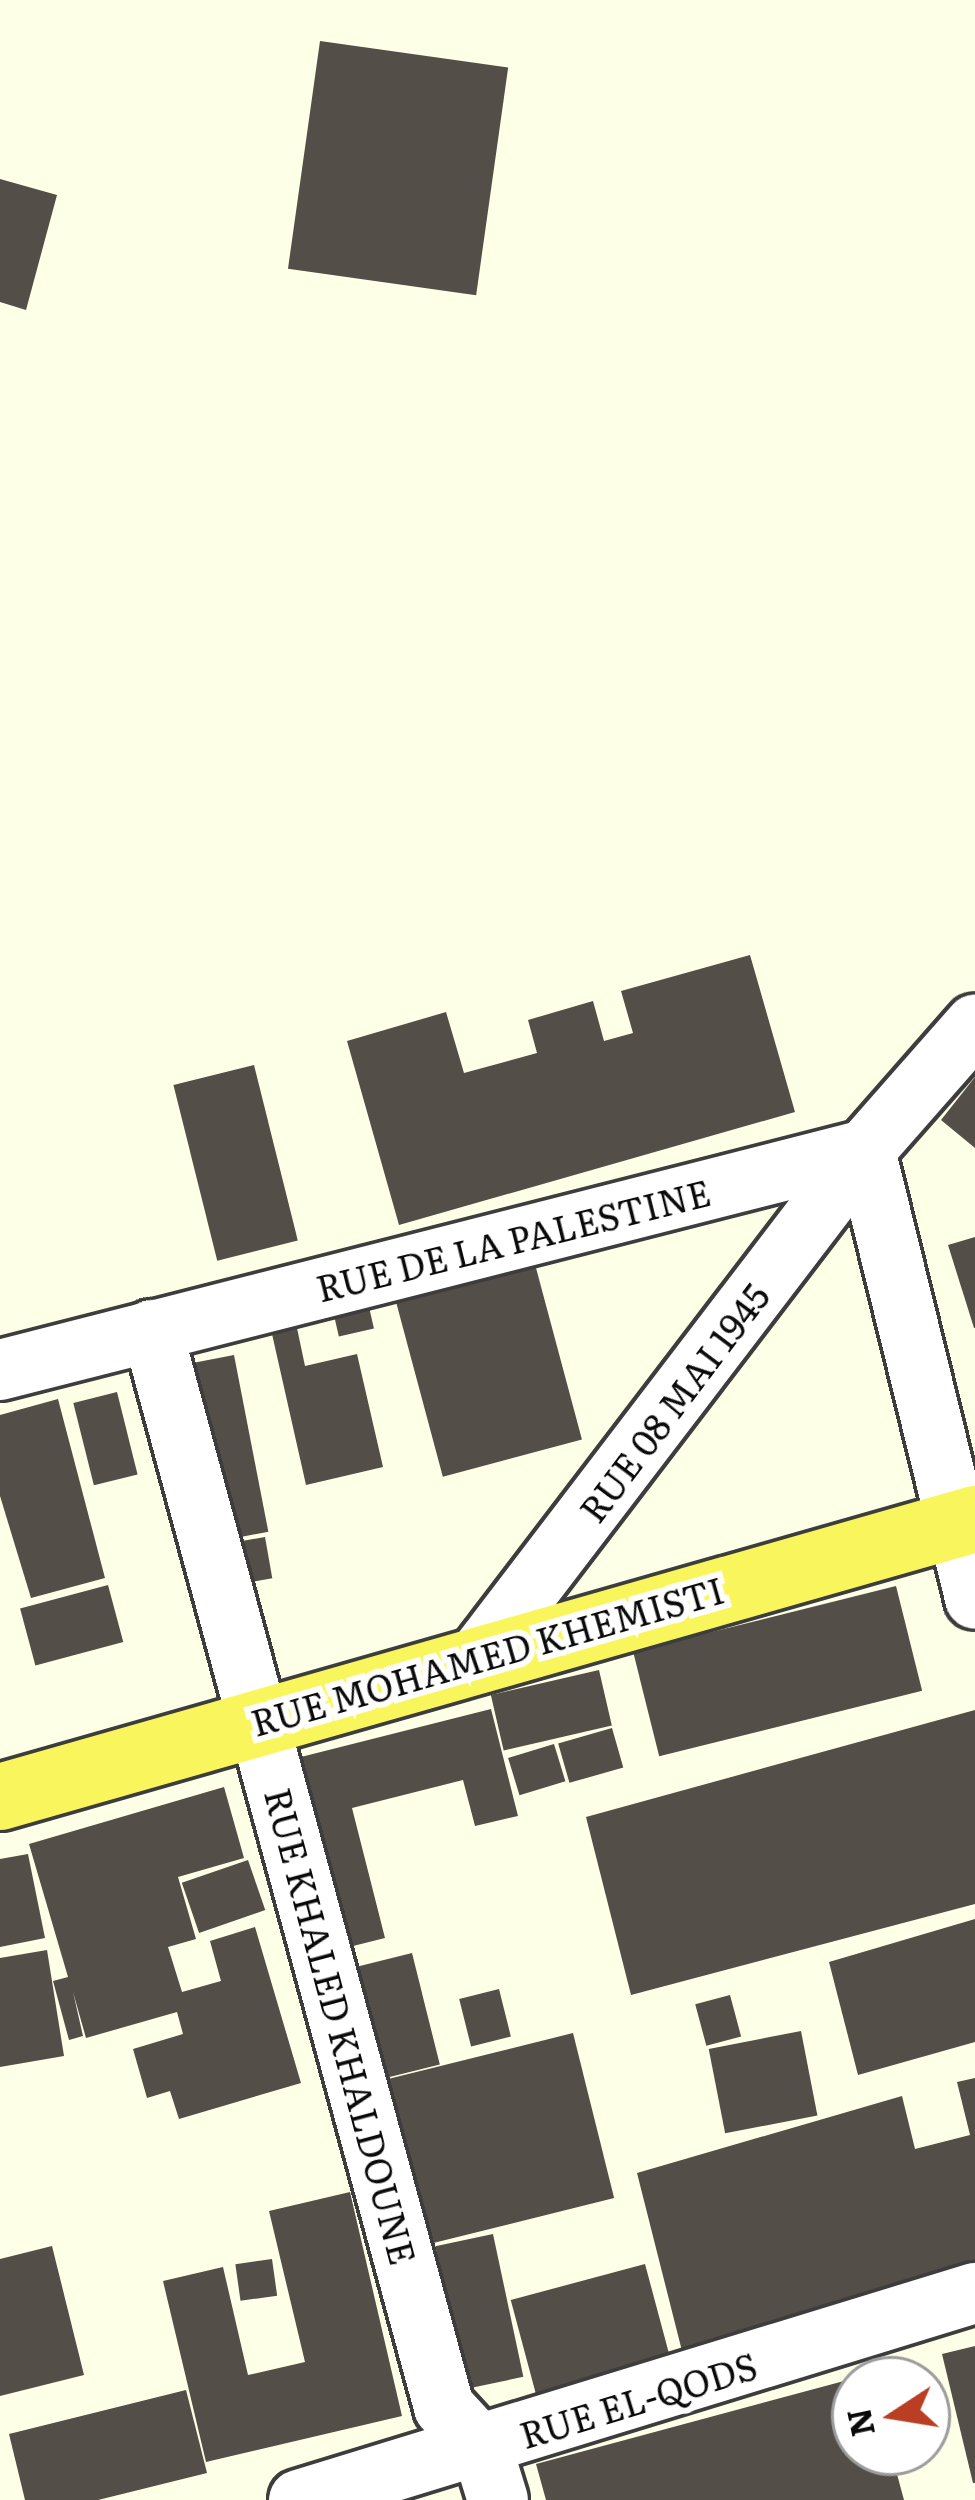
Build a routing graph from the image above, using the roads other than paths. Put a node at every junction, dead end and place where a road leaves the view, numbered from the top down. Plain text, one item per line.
1 (975, 1025) edge
2 (865, 1150) junction
3 (152, 1330) junction
4 (0, 1370) edge
5 (964, 1521) edge
6 (975, 1599) edge
7 (481, 1653) junction
8 (260, 1722) junction
9 (0, 1797) edge
10 (975, 2293) edge
11 (490, 2474) edge
12 (299, 2500) edge

1 - 2 street
2 - 3 street, RUE DE LA PALESTINE
2 - 5 street
2 - 7 street, RUE 08 MAI 1945
3 - 4 street, RUE DE LA PALESTINE
3 - 8 street, RUE KHALED KHALDOUNE
5 - 6 street
5 - 7 main road, RUE MOHAMED KHEMISTI
7 - 8 main road, RUE MOHAMED KHEMISTI
8 - 9 main road, RUE MOHAMED KHEMISTI
8 - 11 street, RUE KHALED KHALDOUNE
10 - 11 street, RUE EL-QODS
11 - 12 street, RUE EL-QODS

